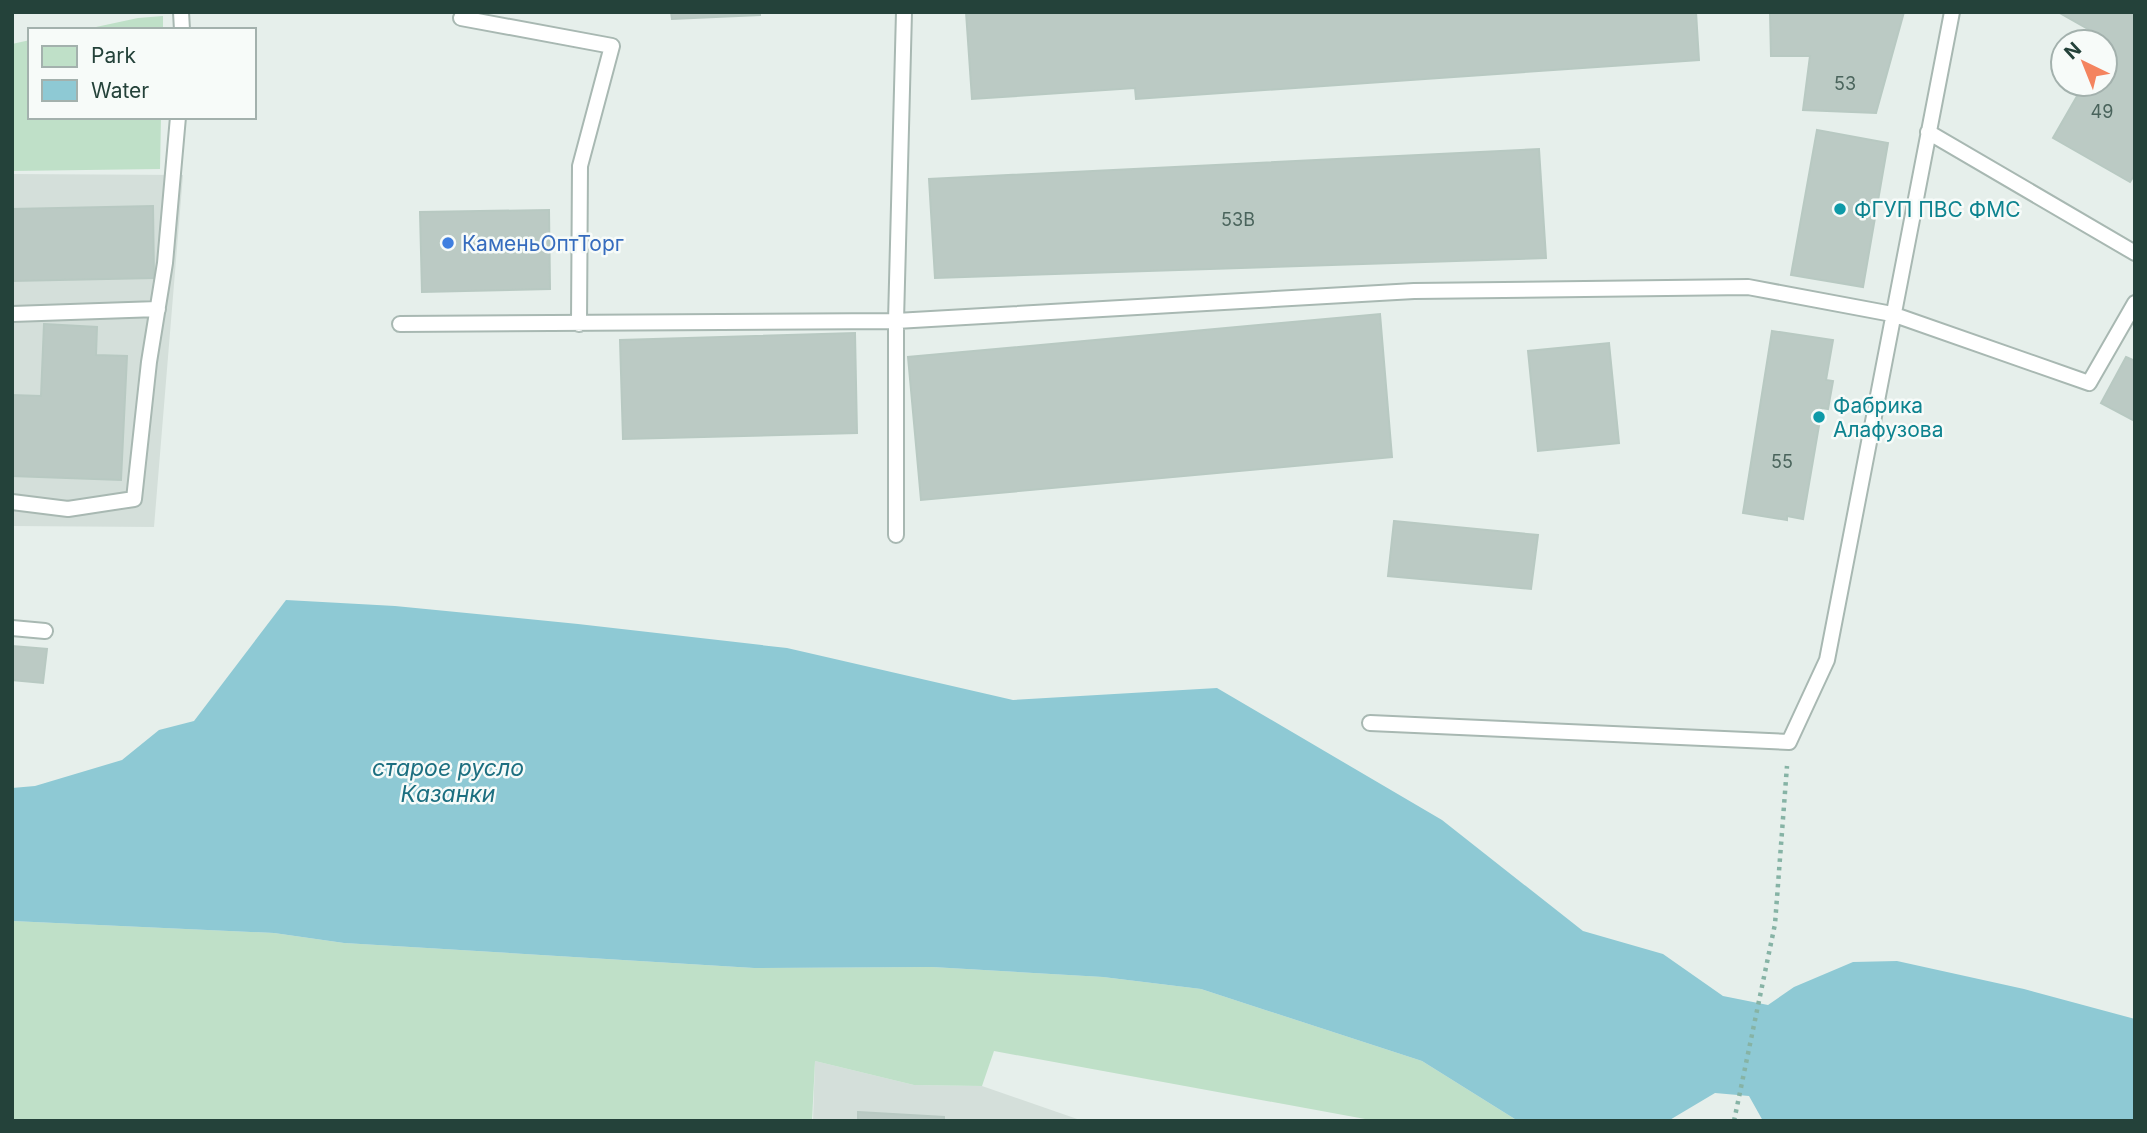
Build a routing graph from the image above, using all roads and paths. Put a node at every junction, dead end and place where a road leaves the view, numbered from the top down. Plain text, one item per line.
1 (904, 12) edge
2 (1952, 12) edge
3 (461, 18) dead end
4 (178, 119) edge
5 (1928, 132) junction
6 (2135, 253) edge
7 (2135, 303) edge
8 (158, 309) junction
9 (12, 314) edge
10 (1892, 314) junction
11 (896, 321) junction
12 (400, 324) dead end
13 (579, 324) junction
14 (12, 502) edge
15 (896, 535) dead end
16 (12, 628) edge
17 (45, 631) dead end
18 (1370, 723) dead end
19 (1789, 742) junction
20 (1734, 1121) edge

1 - 11 lane
2 - 5 lane
3 - 13 lane
4 - 8 lane
5 - 6 lane
5 - 10 lane
7 - 10 lane
8 - 9 lane
8 - 14 lane
10 - 11 lane
10 - 19 lane
11 - 13 lane
11 - 15 lane
12 - 13 lane
16 - 17 lane
18 - 19 lane
19 - 20 path

